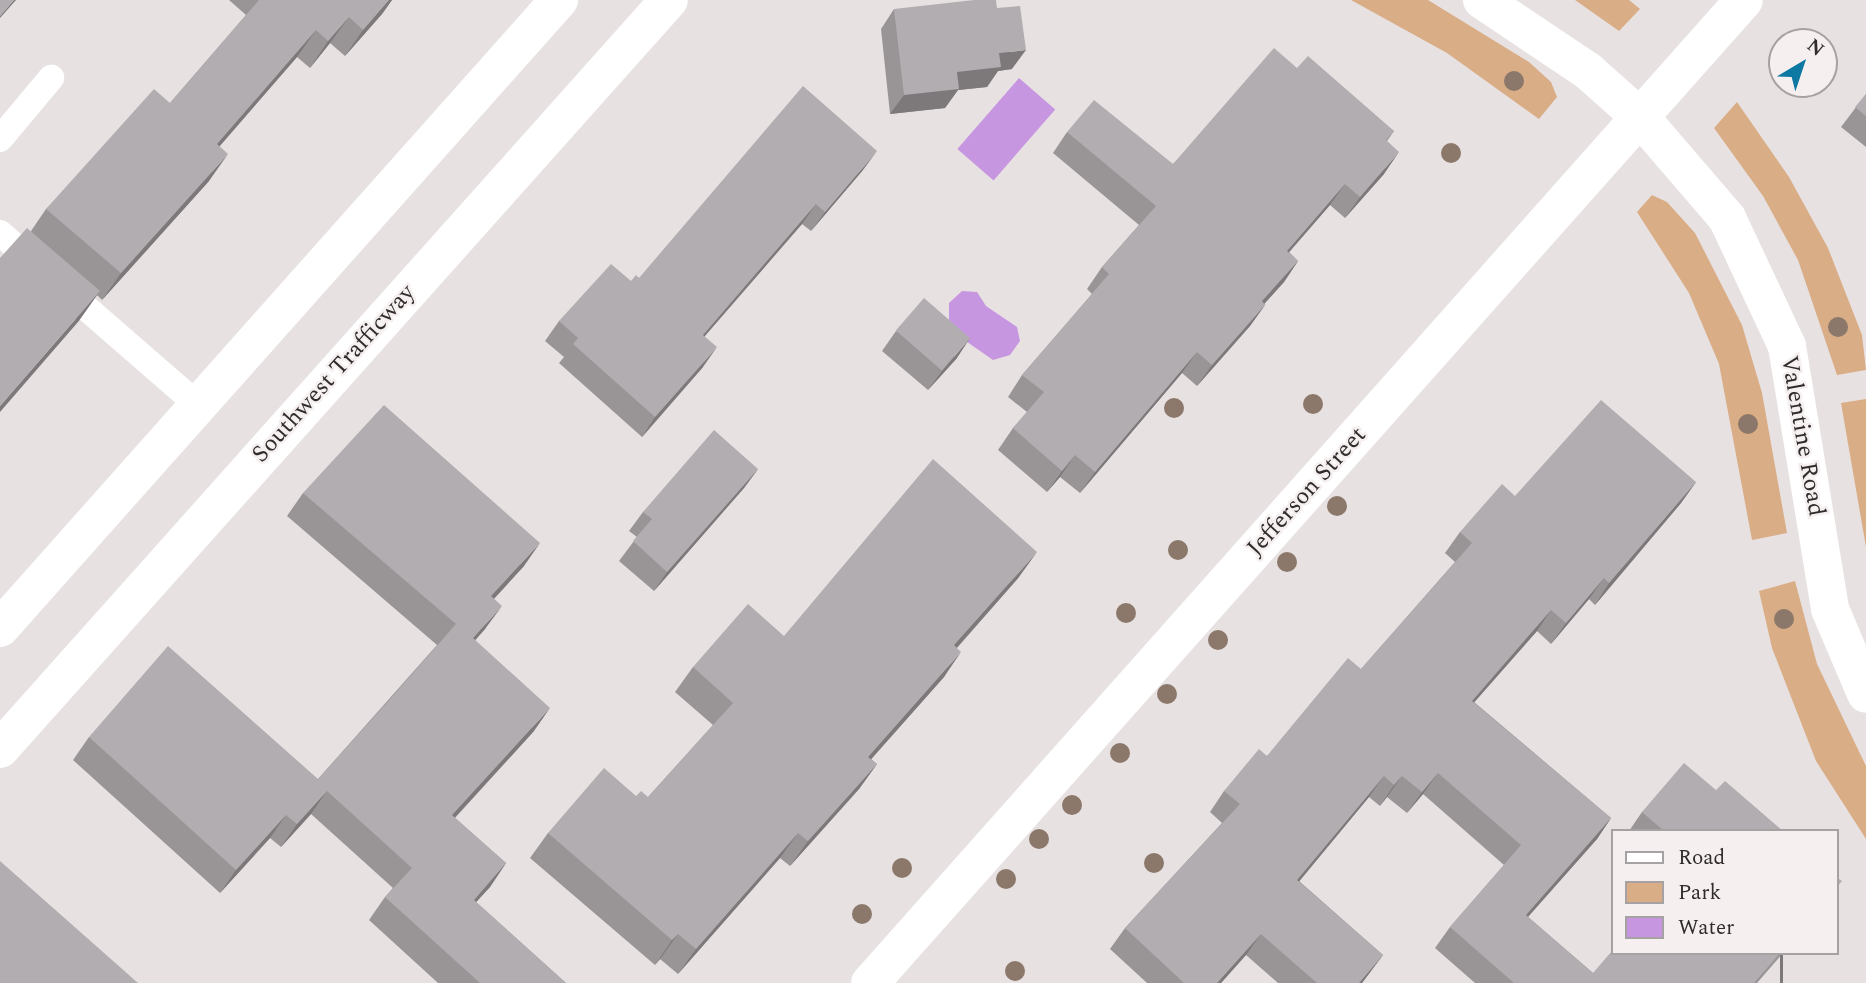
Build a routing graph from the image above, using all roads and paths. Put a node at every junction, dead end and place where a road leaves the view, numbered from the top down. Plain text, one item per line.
1 (559, 0) edge
2 (669, 0) edge
3 (1482, 0) edge
4 (1744, 0) edge
5 (51, 78) dead end
6 (1641, 118) junction
7 (0, 139) edge
8 (0, 233) edge
9 (198, 405) junction
10 (0, 628) edge
11 (1866, 694) edge
12 (0, 749) edge
13 (870, 983) edge

1 - 9 street
2 - 12 street, Southwest Trafficway
3 - 6 street, Valentine Road
4 - 6 street, Jefferson Street
5 - 7 lane
6 - 11 street, Valentine Road
6 - 13 street, Jefferson Street
8 - 9 lane
9 - 10 street

